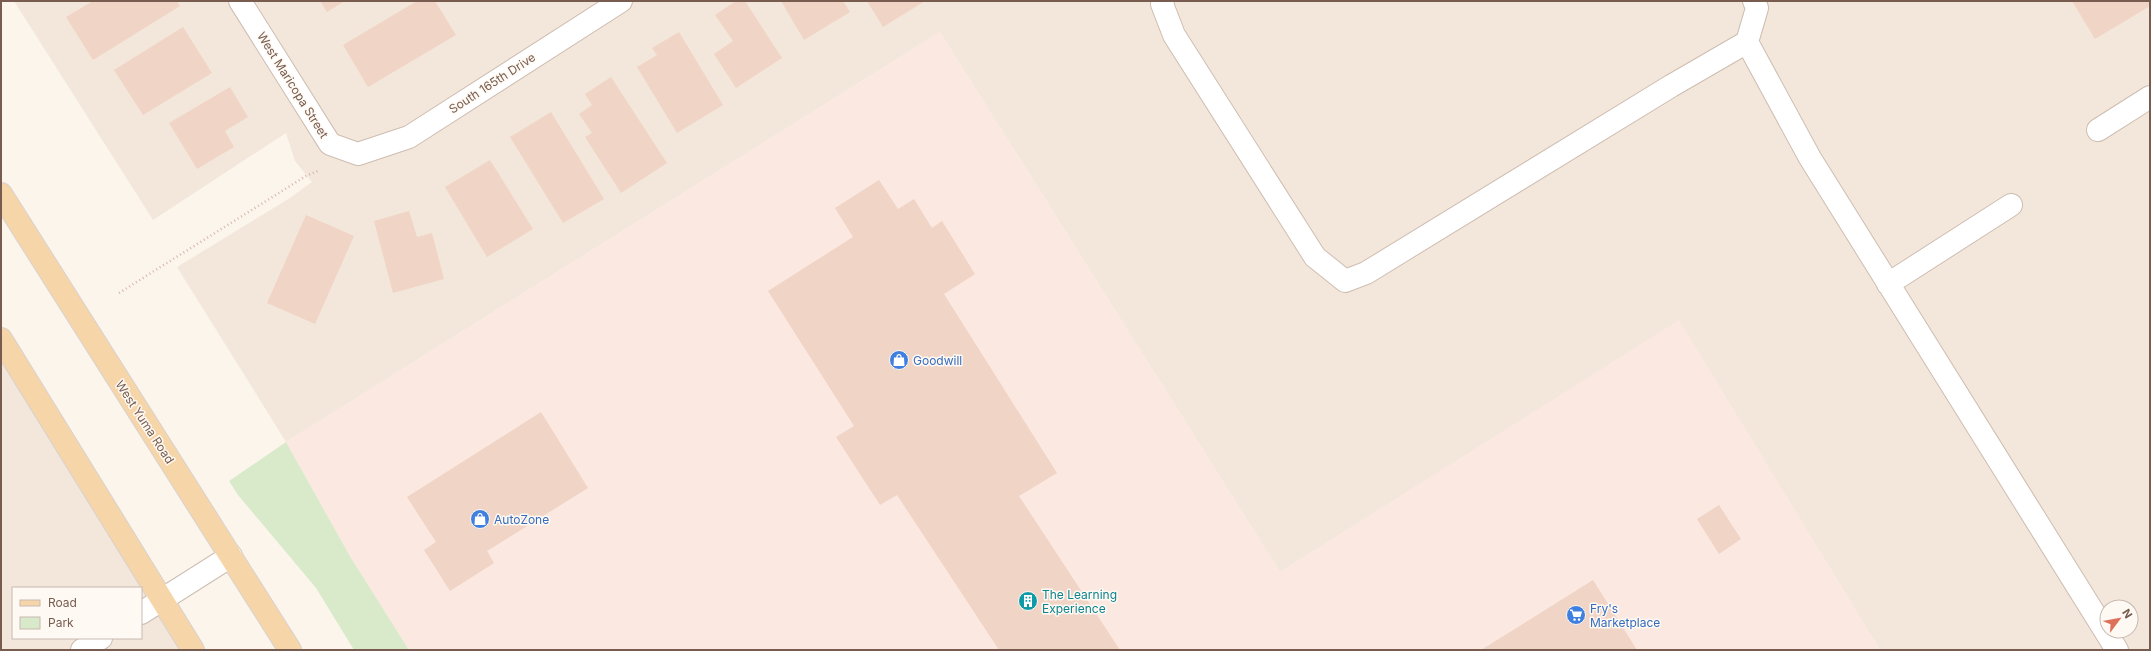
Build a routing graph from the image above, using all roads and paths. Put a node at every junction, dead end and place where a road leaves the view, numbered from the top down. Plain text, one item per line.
1 (240, 1) edge
2 (621, 1) edge
3 (1163, 1) edge
4 (1754, 1) edge
5 (1747, 42) junction
6 (2150, 97) edge
7 (2098, 130) dead end
8 (358, 154) junction
9 (1, 194) edge
10 (2011, 205) dead end
11 (1888, 284) junction
12 (119, 293) dead end
13 (1, 339) edge
14 (231, 556) junction
15 (161, 600) junction
16 (142, 612) edge
17 (99, 639) edge
18 (82, 650) edge
19 (193, 650) edge
20 (290, 650) edge
21 (2116, 650) edge

1 - 8 street, West Maricopa Street
2 - 8 street, South 165th Drive
3 - 5 street
4 - 5 street
5 - 11 street
6 - 7 street
8 - 12 path
9 - 14 main road, West Yuma Road
10 - 11 street
11 - 21 street
13 - 15 main road
14 - 15 street
14 - 20 main road, West Yuma Road
15 - 16 street
15 - 19 main road
17 - 18 street

